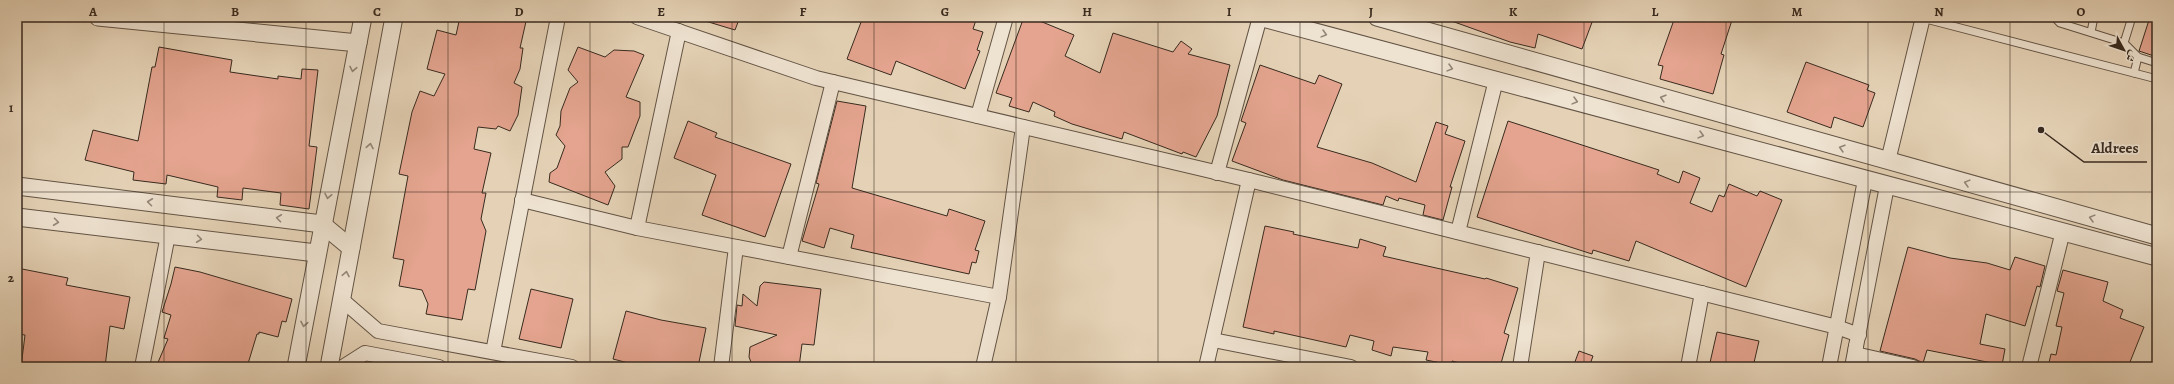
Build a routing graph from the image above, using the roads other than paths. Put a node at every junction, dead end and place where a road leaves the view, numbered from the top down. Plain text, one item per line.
1 (98, 17) edge
2 (363, 17) edge
3 (394, 17) edge
4 (558, 17) edge
5 (637, 17) edge
6 (1006, 17) edge
7 (1260, 17) edge
8 (1377, 17) edge
9 (1922, 17) edge
10 (2054, 17) edge
11 (2094, 17) edge
12 (2132, 17) edge
13 (679, 31) junction
14 (2091, 32) junction
15 (358, 43) junction
16 (2124, 43) junction
17 (2138, 57) junction
18 (2157, 63) edge
19 (2134, 73) junction
20 (2157, 79) edge
21 (1496, 80) junction
22 (833, 82) junction
23 (978, 116) junction
24 (1023, 127) junction
25 (1888, 161) junction
26 (1216, 173) junction
27 (1249, 180) junction
28 (1865, 180) junction
29 (17, 186) edge
30 (1887, 186) junction
31 (522, 200) junction
32 (17, 217) edge
33 (322, 224) junction
34 (2123, 226) junction
35 (638, 228) junction
36 (2157, 228) edge
37 (2063, 231) junction
38 (1458, 232) junction
39 (168, 235) junction
40 (2157, 236) edge
41 (736, 247) junction
42 (351, 248) junction
43 (1538, 252) junction
44 (316, 253) junction
45 (790, 257) junction
46 (2157, 257) edge
47 (1702, 293) junction
48 (998, 297) junction
49 (342, 299) junction
50 (1837, 327) junction
51 (1859, 335) junction
52 (1213, 340) junction
53 (493, 352) junction
54 (1854, 361) edge
55 (142, 367) edge
56 (296, 367) edge
57 (329, 367) edge
58 (343, 367) edge
59 (439, 367) edge
60 (572, 367) edge
61 (721, 367) edge
62 (983, 367) edge
63 (1206, 367) edge
64 (1351, 367) edge
65 (1520, 367) edge
66 (1688, 367) edge
67 (1829, 367) edge
68 (1914, 367) edge
69 (2029, 367) edge

1 - 15 street
2 - 15 street
42 -> 3 street
4 - 31 street
5 - 13 street
6 - 23 street
7 -> 21 street
7 - 26 street
25 -> 8 street
9 - 19 lane
9 - 25 street
10 - 14 lane
11 - 14 lane
12 - 16 lane
13 - 22 street
13 - 35 street
14 - 16 lane
15 -> 33 street
16 - 17 lane
17 - 18 lane
17 - 19 lane
19 - 20 lane
21 -> 28 street
21 - 38 street
22 - 23 street
22 - 45 street
23 - 24 street
24 - 26 street
24 - 48 street
34 -> 25 street
26 - 27 street
27 - 38 street
27 - 52 street
28 - 30 street
28 - 50 street
33 -> 29 street
30 - 37 street
30 - 51 street
31 - 35 street
31 - 53 street
32 -> 39 street
33 - 42 street
33 - 44 street
34 - 36 street
34 - 40 street
35 - 41 street
37 - 46 street
37 - 69 street
38 - 43 street
39 -> 44 street
39 - 55 street
41 - 45 street
41 - 61 street
49 -> 42 street
43 - 47 street
43 - 65 street
44 -> 56 street
45 - 48 street
47 - 50 street
47 - 66 street
48 - 62 street
49 - 53 street
49 - 57 street
50 - 51 street
50 - 54 street
50 - 67 street
51 - 54 street
52 - 63 street
52 - 64 street
53 - 60 street
54 - 68 street
58 - 59 street

